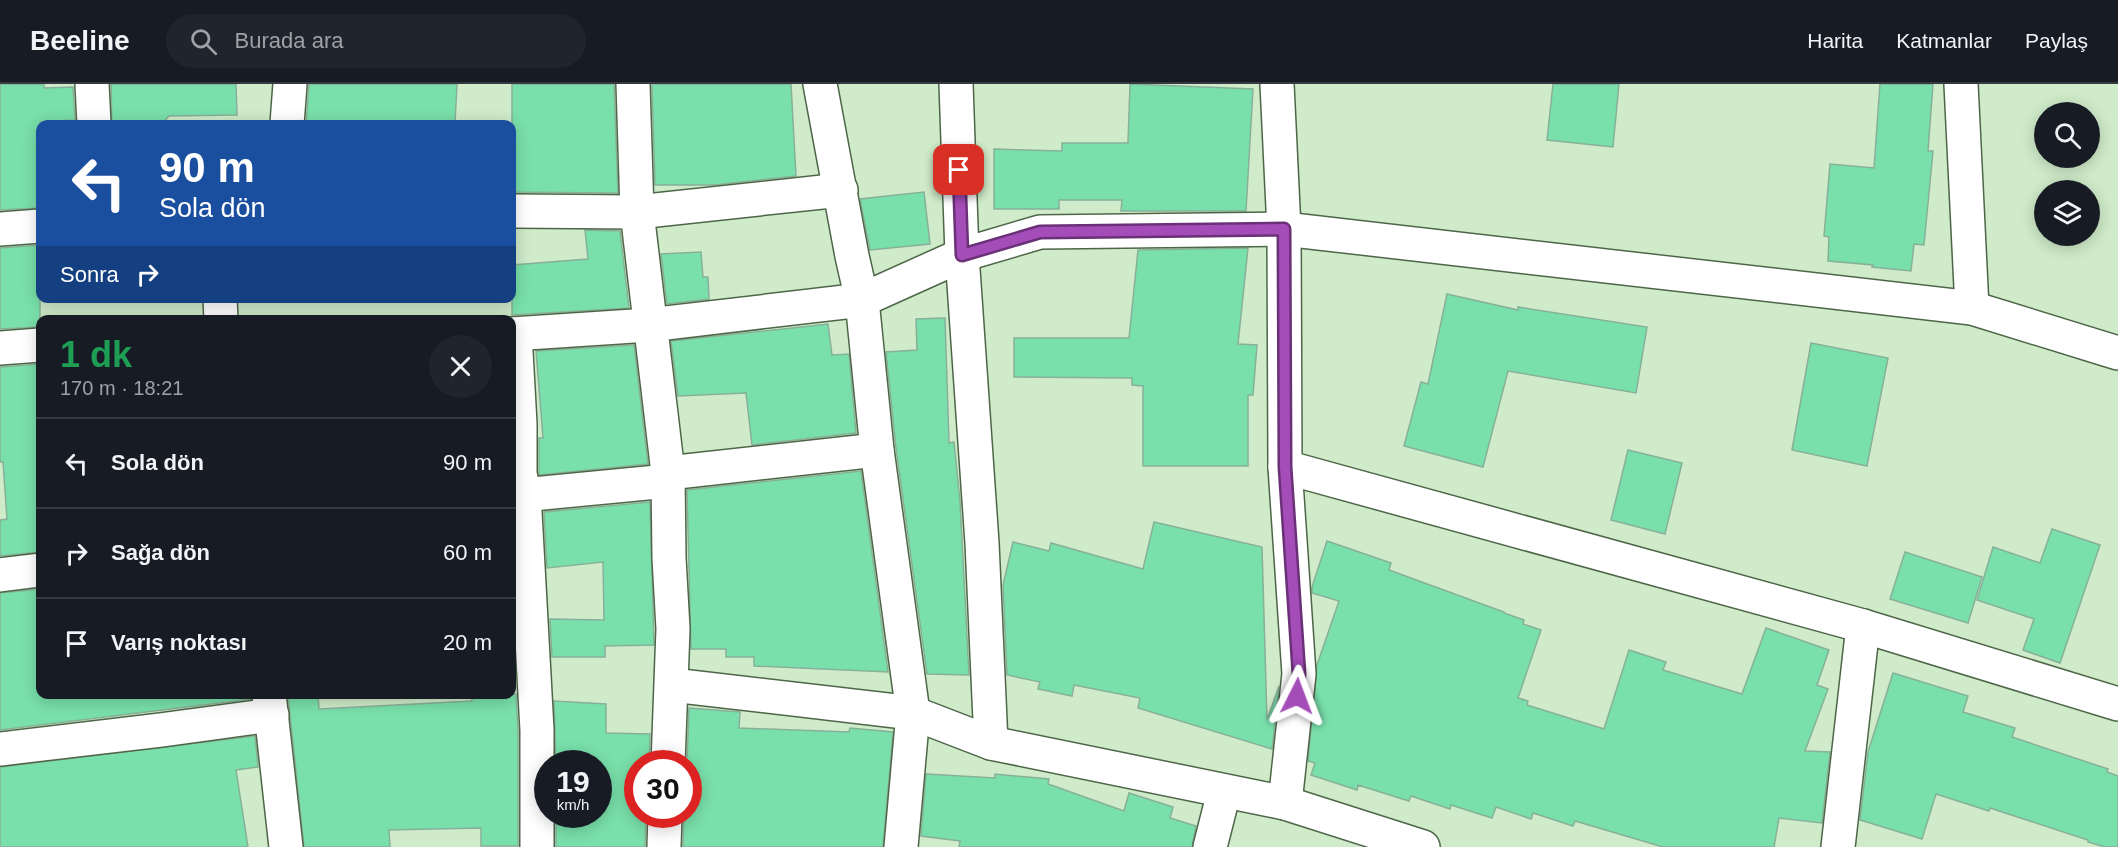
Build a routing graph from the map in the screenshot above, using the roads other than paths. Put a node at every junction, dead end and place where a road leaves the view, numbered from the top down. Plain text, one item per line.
1 (92, 84) edge
2 (290, 84) edge
3 (633, 84) edge
4 (820, 84) edge
5 (956, 84) edge
6 (1277, 84) edge
7 (1960, 84) edge
8 (94, 120) edge
9 (287, 120) edge
10 (841, 190) junction
11 (516, 211) edge
12 (637, 212) junction
13 (36, 226) edge
14 (0, 229) edge
15 (1284, 229) junction
16 (962, 255) junction
17 (862, 300) junction
18 (1972, 308) junction
19 (649, 325) junction
20 (516, 334) edge
21 (36, 345) edge
22 (0, 348) edge
23 (2118, 352) edge
24 (516, 373) edge
25 (877, 450) junction
26 (1285, 467) junction
27 (668, 477) junction
28 (518, 495) edge
29 (36, 570) edge
30 (0, 575) edge
31 (1863, 626) junction
32 (672, 685) junction
33 (2118, 704) edge
34 (270, 705) edge
35 (913, 713) junction
36 (991, 743) junction
37 (0, 749) edge
38 (669, 750) edge
39 (1224, 792) junction
40 (1285, 803) junction
41 (665, 828) edge
42 (286, 847) edge
43 (537, 847) edge
44 (664, 847) edge
45 (901, 847) edge
46 (1210, 847) edge
47 (1423, 847) edge
48 (1838, 847) edge

1 - 8 street
2 - 9 street
3 - 12 street
4 - 10 street
5 - 16 street
6 - 15 street
7 - 18 street
10 - 12 street
10 - 17 street
11 - 12 street
12 - 19 street
13 - 14 street
15 - 16 street
15 - 18 street
15 - 26 street
16 - 17 street
16 - 36 street
17 - 19 street
17 - 25 street
18 - 23 street
19 - 20 street
19 - 27 street
21 - 22 street
24 - 28 street
25 - 27 street
25 - 35 street
26 - 31 street
26 - 40 street
27 - 28 street
27 - 32 street
28 - 43 street
29 - 30 street
31 - 33 street
31 - 48 street
32 - 35 street
32 - 38 street
34 - 37 street
34 - 42 street
35 - 36 street
35 - 45 street
36 - 39 street
39 - 40 street
39 - 46 street
40 - 47 street
41 - 44 street

